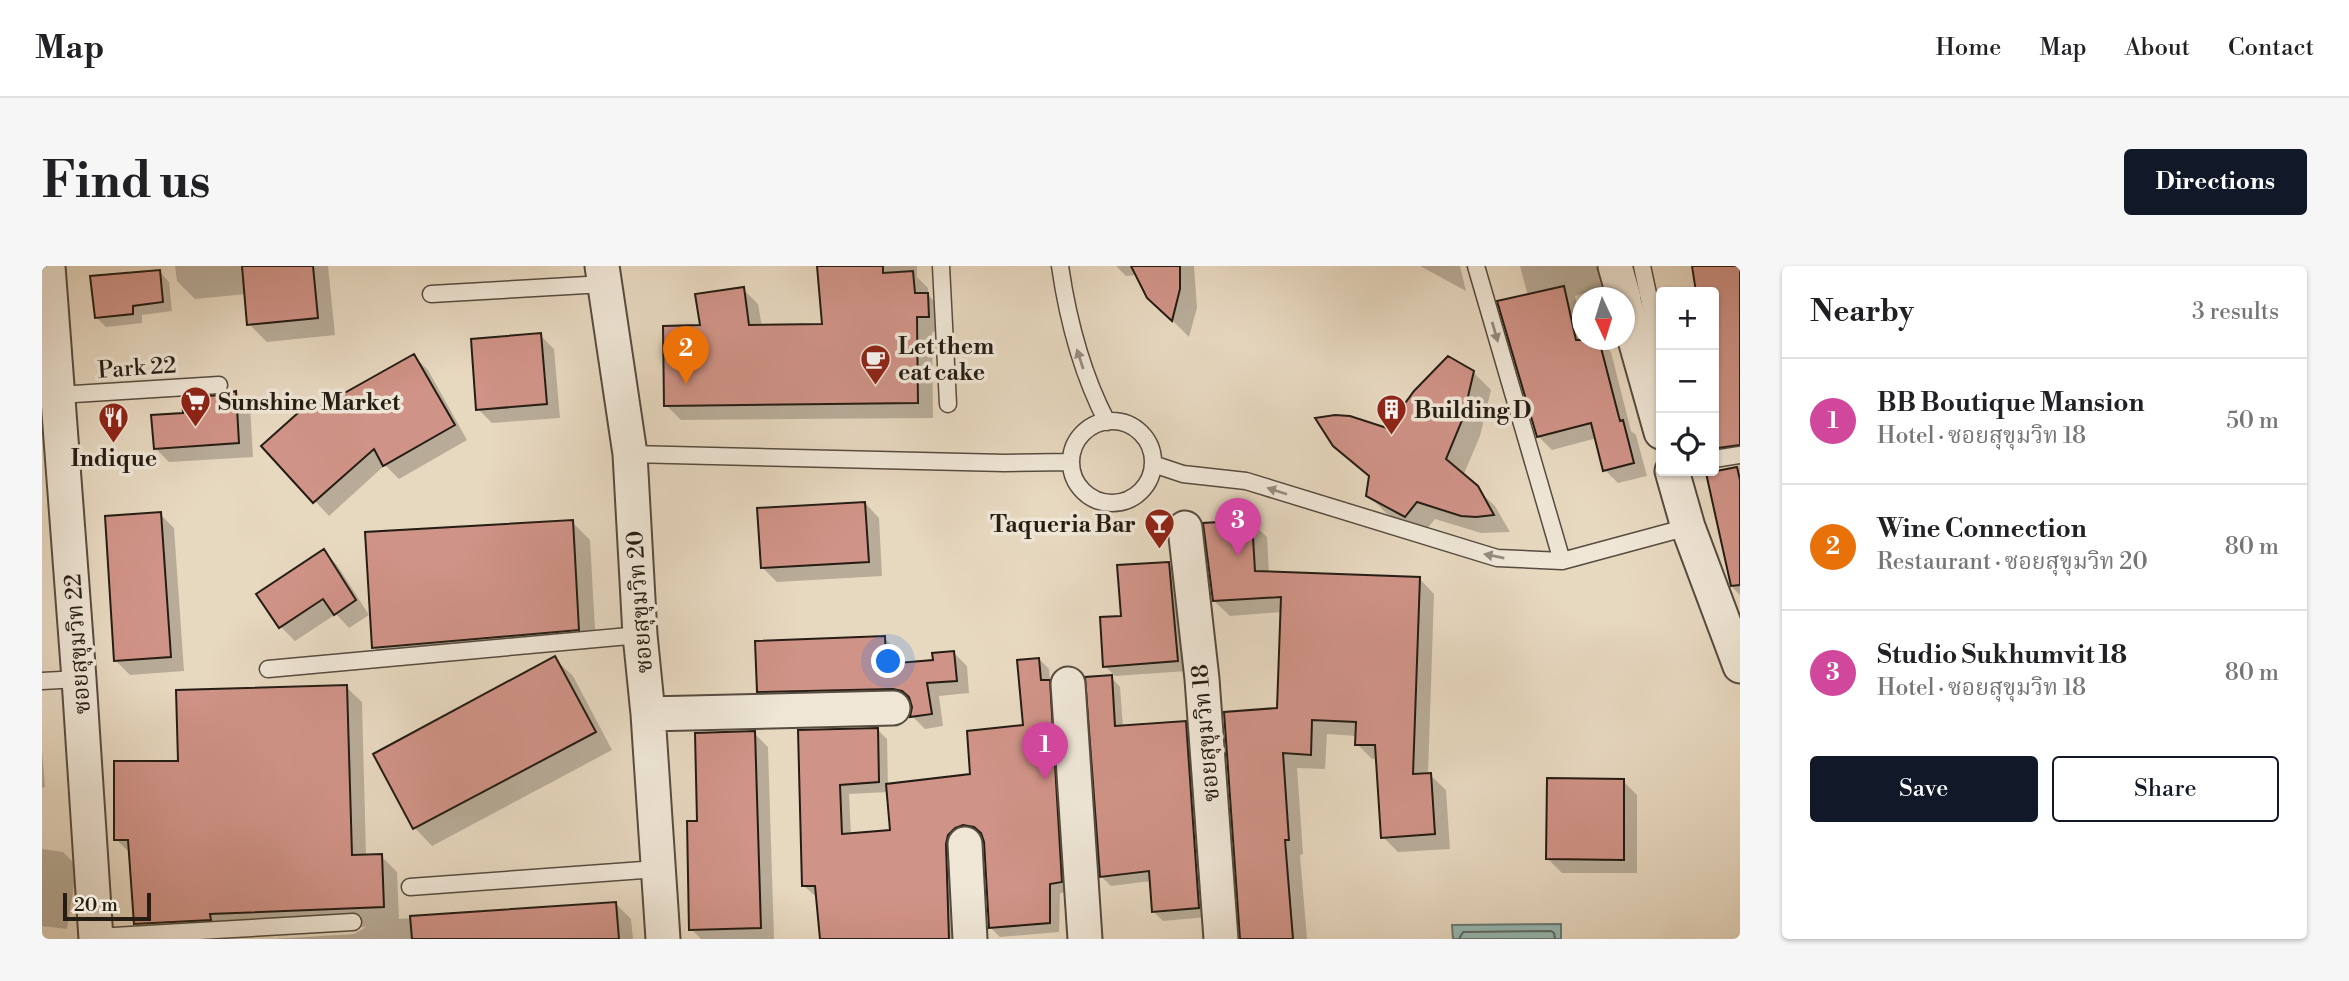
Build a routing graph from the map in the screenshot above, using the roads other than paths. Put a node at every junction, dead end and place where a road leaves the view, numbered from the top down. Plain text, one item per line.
1 (48, 266) edge
2 (941, 266) edge
3 (1060, 266) edge
4 (1476, 266) edge
5 (1615, 266) edge
6 (1642, 266) edge
7 (603, 275) edge
8 (1621, 287) edge
9 (431, 293) dead end
10 (1635, 339) edge
11 (1660, 350) edge
12 (49, 363) edge
13 (219, 385) dead end
14 (948, 404) dead end
15 (53, 405) edge
16 (1656, 414) edge
17 (1107, 422) junction
18 (630, 454) junction
19 (1740, 455) edge
20 (1719, 458) edge
21 (1071, 462) junction
22 (1153, 464) junction
23 (1673, 476) edge
24 (1688, 527) junction
25 (1185, 528) dead end
26 (1562, 561) junction
27 (1729, 603) edge
28 (640, 635) junction
29 (1740, 666) edge
30 (268, 669) dead end
31 (79, 679) junction
32 (42, 681) edge
33 (1068, 684) dead end
34 (893, 708) dead end
35 (648, 714) junction
36 (965, 844) dead end
37 (657, 869) junction
38 (410, 887) dead end
39 (353, 922) dead end
40 (96, 938) edge
41 (663, 939) edge
42 (970, 939) edge
43 (1085, 939) edge
44 (1221, 939) edge

1 - 12 street, ซอยสุขุมวิท 22
2 - 14 lane
17 -> 3 lane
4 -> 26 lane
5 - 8 street
6 - 11 lane
7 - 9 lane
7 - 18 street, ซอยสุขุมวิท 20
10 - 16 street
12 - 15 street, ซอยสุขุมวิท 22
13 - 15 lane, Park 22
15 - 31 street, ซอยสุขุมวิท 22
17 - 21 lane
17 - 22 lane
18 - 21 lane
18 - 28 street, ซอยสุขุมวิท 20
19 - 20 lane
21 - 22 lane
26 -> 22 lane
23 - 24 street
24 - 26 lane
24 - 27 street
25 - 44 street, ซอยสุขุมวิท 18
27 - 29 street
28 - 30 lane
28 - 35 street, ซอยสุขุมวิท 20
31 - 32 lane
31 - 40 street, ซอยสุขุมวิท 22
33 - 43 street
34 - 35 street
35 - 37 street, ซอยสุขุมวิท 20
36 - 42 street
37 - 38 lane
37 - 41 street, ซอยสุขุมวิท 20
39 - 40 lane

